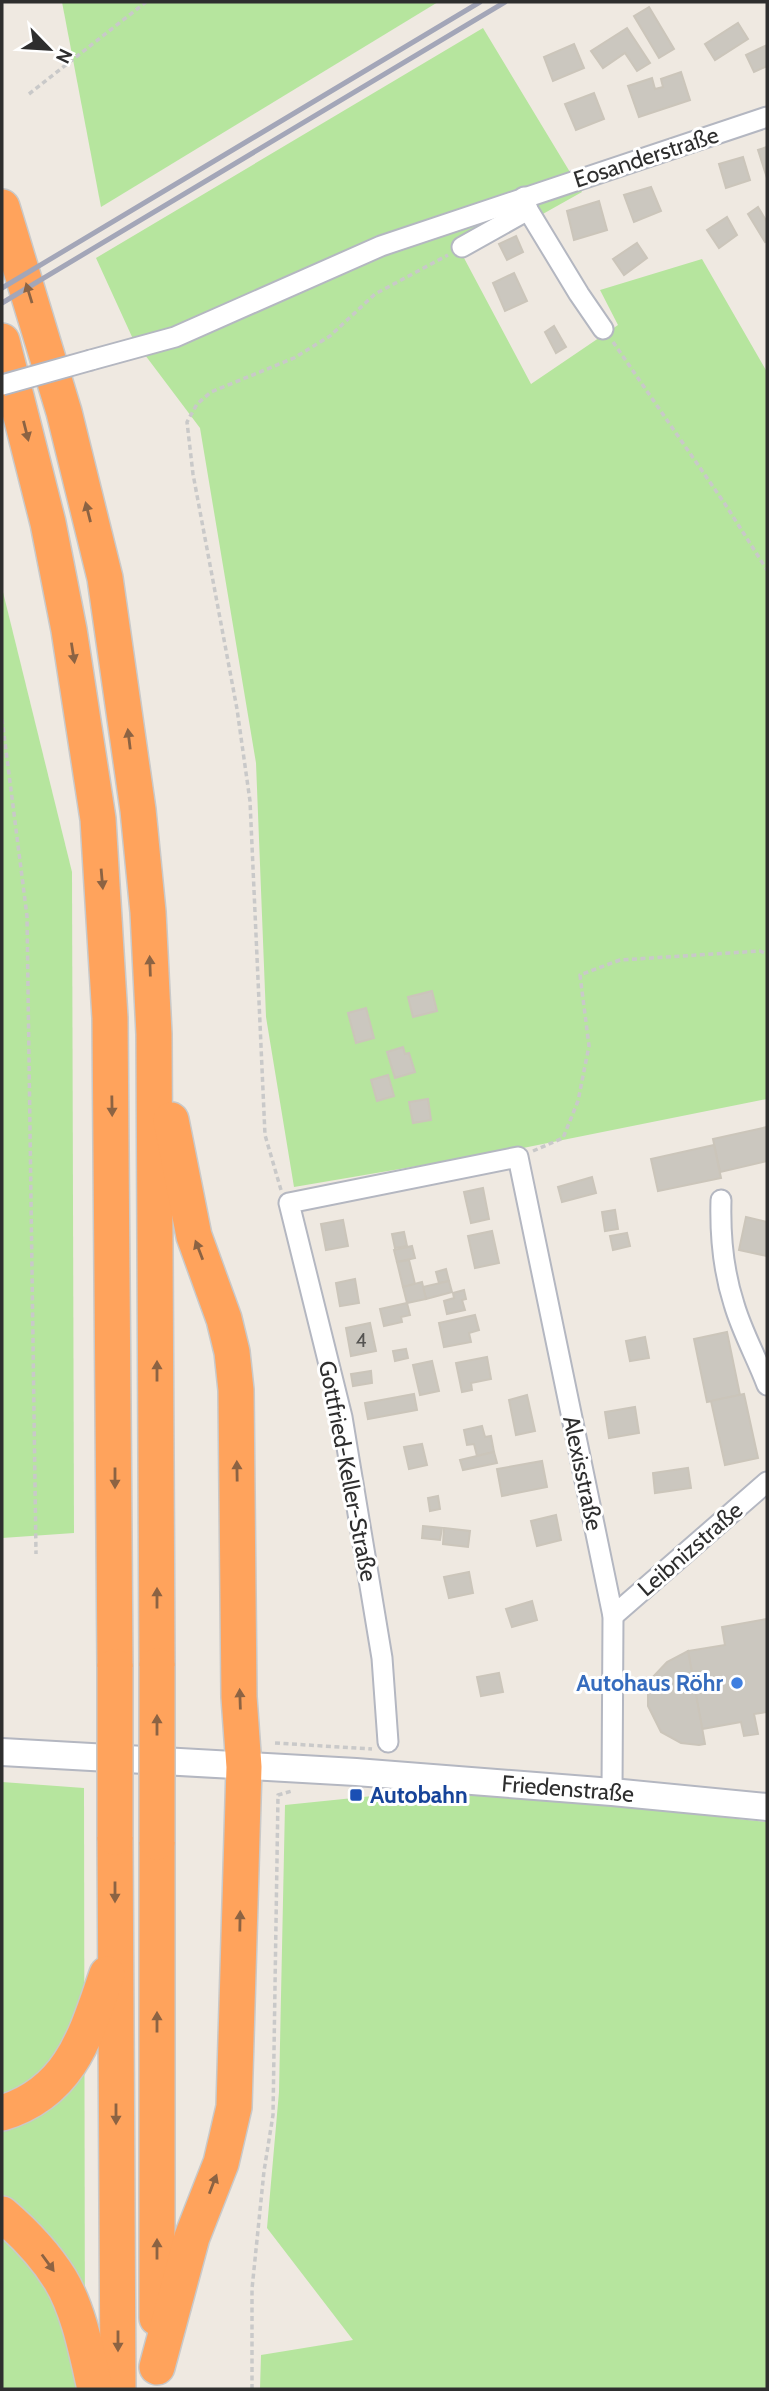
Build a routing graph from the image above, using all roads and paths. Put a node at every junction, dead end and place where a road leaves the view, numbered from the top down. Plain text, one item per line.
1 (146, 2) edge
2 (29, 94) dead end
3 (767, 117) edge
4 (526, 204) junction
5 (2, 207) edge
6 (462, 247) joint
7 (603, 329) joint
8 (2, 341) edge
9 (2, 386) edge
10 (767, 570) edge
11 (2, 719) edge
12 (767, 954) edge
13 (153, 1034) junction
14 (518, 1157) junction
15 (721, 1200) dead end
16 (289, 1203) junction
17 (767, 1385) edge
18 (767, 1482) edge
19 (36, 1554) dead end
20 (613, 1616) junction
21 (388, 1742) dead end
22 (9, 1753) edge
23 (244, 1767) junction
24 (295, 1790) dead end
25 (612, 1792) junction
26 (767, 1807) edge
27 (115, 1947) junction
28 (2, 2113) edge
29 (2, 2214) edge
30 (157, 2378) edge
31 (95, 2389) edge
32 (118, 2389) edge
33 (252, 2389) edge

1 - 2 path
3 - 4 street, Eosanderstraße
4 - 6 street
4 - 7 street
4 - 9 street, bridge
13 -> 5 highway
6 - 16 path
7 - 10 path
8 -> 27 highway, bridge
11 - 19 path
12 - 14 path
23 -> 13 highway
30 -> 13 highway, bridge
14 - 16 street
14 - 20 street, Alexisstraße
15 - 17 street
16 - 21 street, Gottfried-Keller-Straße
18 - 20 street, Leibnizstraße
20 - 25 street, Alexisstraße
22 - 23 main road, Friedenstraße
23 - 25 main road, Friedenstraße
30 -> 23 highway
24 - 33 path
25 - 26 main road, Friedenstraße
27 - 28 highway
27 -> 32 highway
29 -> 31 highway

